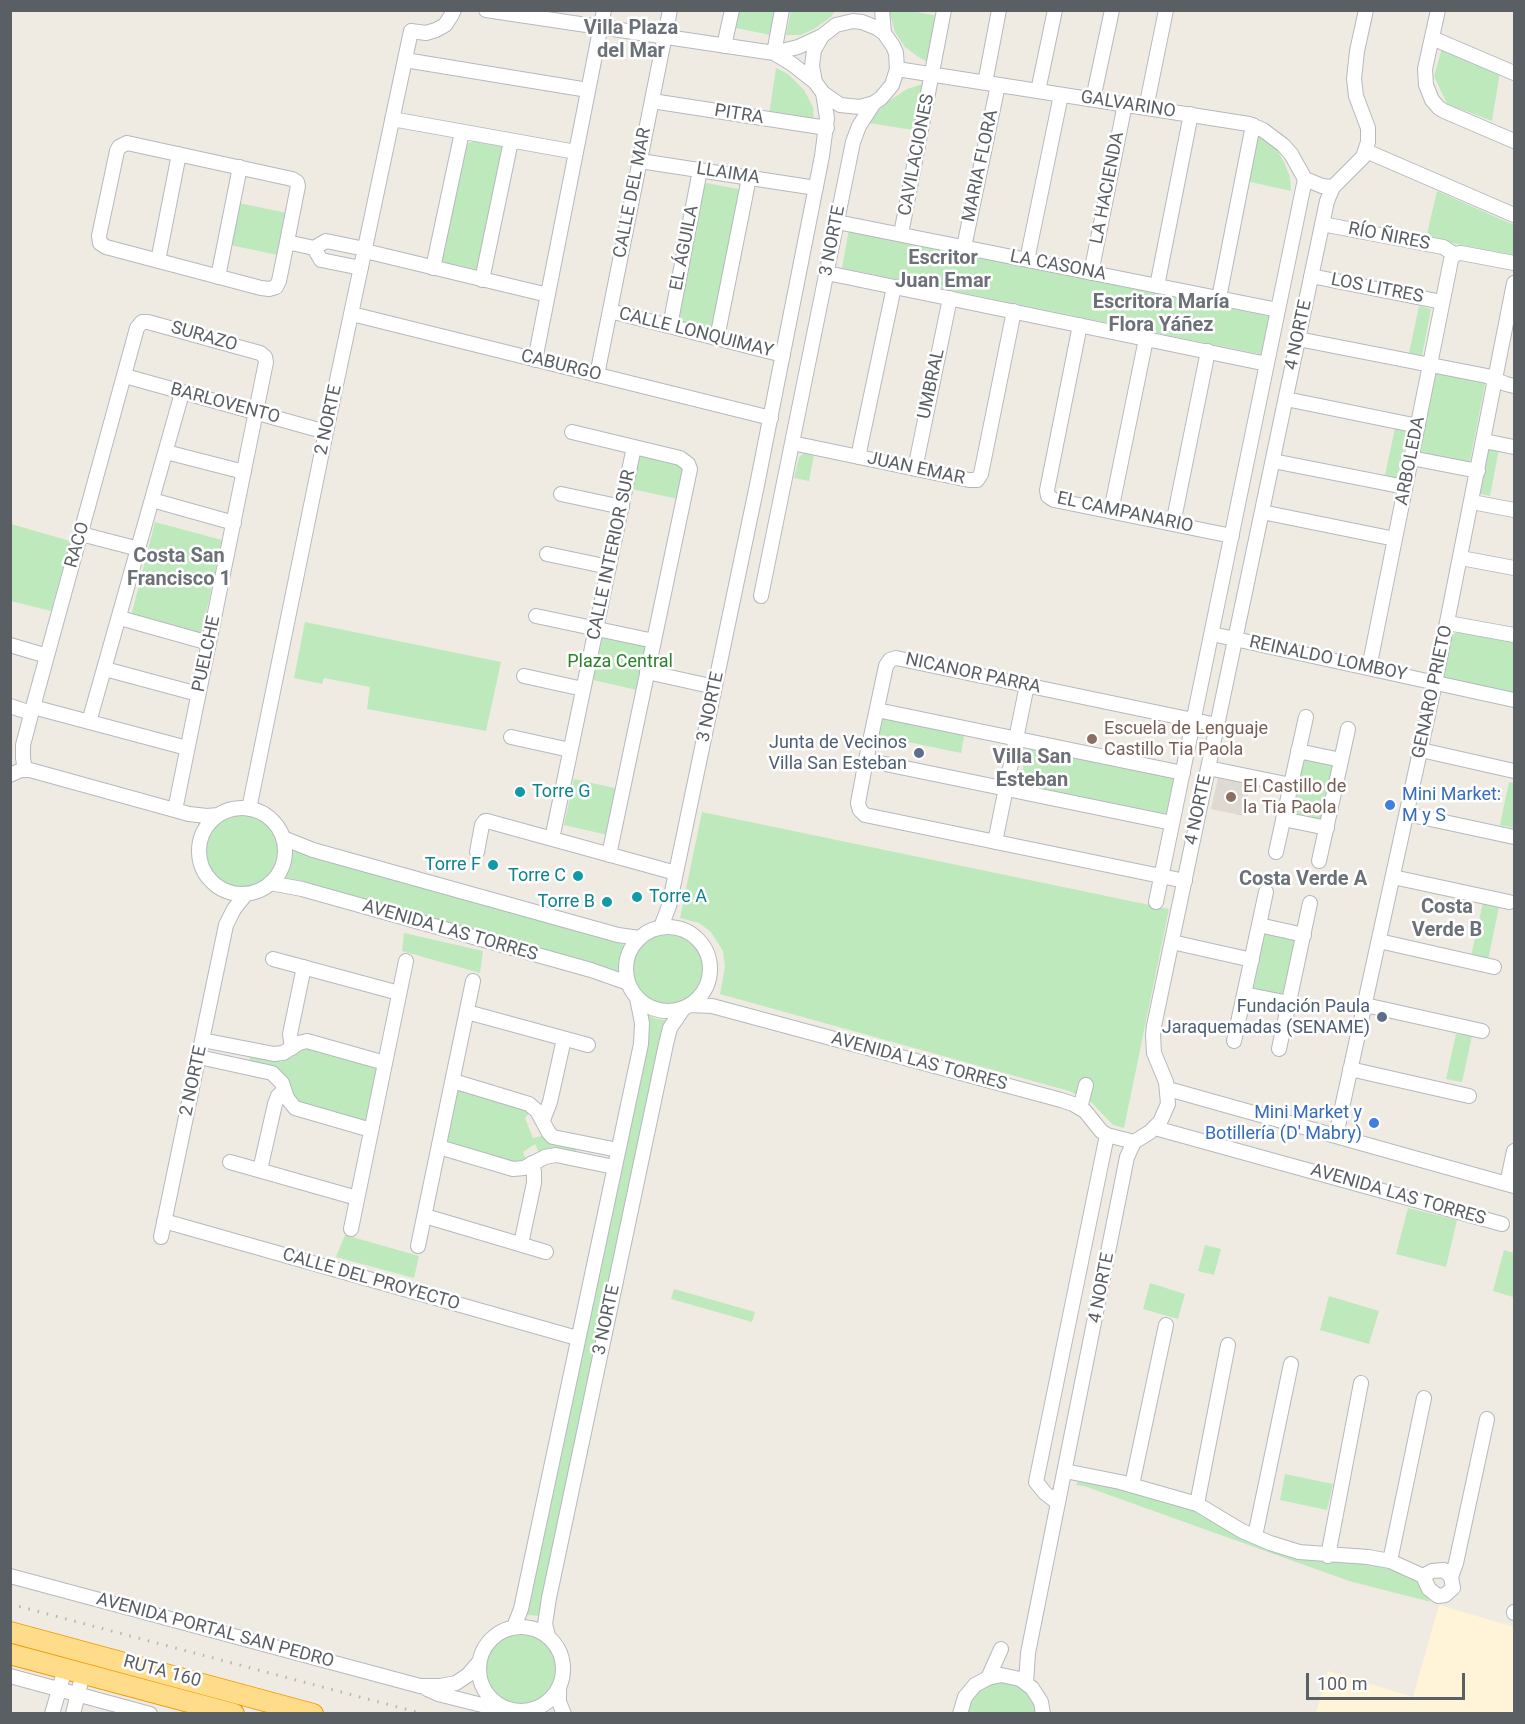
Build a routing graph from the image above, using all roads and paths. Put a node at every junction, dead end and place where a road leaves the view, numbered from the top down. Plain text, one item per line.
1 (454, 10) edge
2 (486, 10) edge
3 (604, 10) edge
4 (670, 10) edge
5 (732, 10) edge
6 (782, 10) edge
7 (847, 10) edge
8 (882, 10) edge
9 (944, 10) edge
10 (999, 10) edge
11 (1055, 10) edge
12 (1112, 10) edge
13 (1166, 10) edge
14 (1366, 10) edge
15 (1438, 10) edge
16 (1448, 10) edge
17 (546, 15) edge
18 (836, 25) junction
19 (601, 27) junction
20 (884, 33) junction
21 (822, 36) junction
22 (665, 37) junction
23 (1432, 38) junction
24 (724, 46) junction
25 (774, 53) junction
26 (405, 60) junction
27 (897, 69) junction
28 (1515, 73) edge
29 (933, 75) junction
30 (992, 84) junction
31 (819, 87) junction
32 (588, 90) junction
33 (1038, 91) junction
34 (1061, 94) junction
35 (1093, 99) junction
36 (652, 101) junction
37 (874, 103) junction
38 (1125, 104) junction
39 (1146, 108) junction
40 (1191, 114) junction
41 (392, 119) junction
42 (1253, 125) junction
43 (826, 128) junction
44 (462, 132) junction
45 (512, 141) junction
46 (1515, 141) edge
47 (1365, 151) junction
48 (576, 152) junction
49 (179, 154) junction
50 (640, 160) junction
51 (240, 167) junction
52 (700, 170) junction
53 (749, 178) junction
54 (1305, 179) junction
55 (1333, 187) junction
56 (816, 188) junction
57 (1515, 214) edge
58 (837, 222) junction
59 (1322, 224) junction
60 (901, 234) junction
61 (287, 242) junction
62 (964, 247) junction
63 (314, 248) junction
64 (365, 250) junction
65 (1454, 254) junction
66 (1027, 260) junction
67 (158, 261) junction
68 (1515, 263) edge
69 (361, 268) junction
70 (434, 268) junction
71 (827, 273) junction
72 (1091, 273) junction
73 (1311, 276) junction
74 (218, 277) junction
75 (482, 280) junction
76 (1515, 283) edge
77 (1157, 286) junction
78 (894, 287) junction
79 (548, 295) junction
80 (950, 298) junction
81 (1219, 298) junction
82 (1442, 302) junction
83 (1278, 310) junction
84 (610, 311) junction
85 (1014, 311) junction
86 (352, 314) junction
87 (141, 322) joint
88 (1511, 322) edge
89 (1080, 325) junction
90 (670, 326) junction
91 (717, 338) junction
92 (1146, 339) junction
93 (1298, 339) junction
94 (1208, 351) junction
95 (783, 355) junction
96 (265, 357) joint
97 (535, 360) junction
98 (1267, 364) junction
99 (1430, 365) junction
100 (597, 375) junction
101 (125, 376) junction
102 (1496, 380) junction
103 (1515, 386) edge
104 (182, 393) junction
105 (1286, 399) junction
106 (256, 413) junction
107 (771, 418) junction
108 (1418, 426) junction
109 (326, 432) junction
110 (572, 432) dead end
111 (1484, 441) junction
112 (792, 443) junction
113 (634, 447) junction
114 (1515, 447) edge
115 (166, 452) junction
116 (858, 457) junction
117 (1411, 458) junction
118 (1273, 460) junction
119 (915, 469) junction
120 (1478, 471) junction
121 (244, 472) junction
122 (757, 485) junction
123 (1406, 487) junction
124 (783, 490) junction
125 (561, 494) dead end
126 (152, 500) junction
127 (1472, 502) junction
128 (622, 507) junction
129 (1515, 510) edge
130 (1111, 511) junction
131 (1262, 512) junction
132 (234, 523) junction
133 (1173, 524) junction
134 (81, 534) junction
135 (1232, 536) junction
136 (1395, 539) junction
137 (139, 549) junction
138 (547, 554) dead end
139 (1461, 558) junction
140 (609, 567) junction
141 (1515, 568) edge
142 (762, 596) dead end
143 (536, 616) dead end
144 (120, 618) junction
145 (1448, 623) junction
146 (596, 628) junction
147 (1212, 634) junction
148 (1515, 635) edge
149 (1235, 639) junction
150 (654, 641) junction
151 (209, 643) junction
152 (10, 645) edge
153 (47, 656) junction
154 (1370, 668) junction
155 (105, 669) junction
156 (647, 672) junction
157 (524, 676) dead end
158 (1436, 683) junction
159 (1027, 685) junction
160 (715, 687) junction
161 (583, 689) junction
162 (198, 694) junction
163 (1515, 700) edge
164 (10, 706) edge
165 (32, 710) junction
166 (877, 710) junction
167 (1306, 717) dead end
168 (1194, 720) junction
169 (89, 722) junction
170 (1217, 725) junction
171 (1348, 729) dead end
172 (511, 737) dead end
173 (1016, 738) junction
174 (187, 748) junction
175 (570, 750) junction
176 (1421, 750) junction
177 (1298, 751) junction
178 (866, 760) junction
179 (1341, 760) junction
180 (1208, 768) junction
181 (25, 770) junction
182 (1515, 771) edge
183 (1183, 773) junction
184 (10, 775) edge
185 (1291, 785) junction
186 (1006, 788) junction
187 (249, 809) junction
188 (182, 812) junction
189 (1407, 814) junction
190 (218, 815) junction
191 (1284, 819) junction
192 (1172, 823) junction
193 (1327, 828) junction
194 (203, 833) junction
195 (1515, 837) edge
196 (283, 838) junction
197 (552, 839) junction
198 (995, 842) junction
199 (477, 852) dead end
200 (1276, 852) dead end
201 (609, 855) junction
202 (1319, 861) dead end
203 (676, 873) junction
204 (1161, 876) junction
205 (1393, 877) junction
206 (1185, 881) junction
207 (270, 883) junction
208 (216, 886) junction
209 (1266, 892) dead end
210 (246, 894) junction
211 (1156, 902) dead end
212 (1509, 902) dead end
213 (1311, 903) dead end
214 (226, 925) junction
215 (1259, 925) junction
216 (661, 927) junction
217 (1304, 935) junction
218 (639, 938) junction
219 (1379, 941) junction
220 (1172, 942) junction
221 (273, 959) dead end
222 (1252, 960) junction
223 (406, 961) dead end
224 (304, 967) junction
225 (1494, 967) dead end
226 (473, 981) dead end
227 (628, 983) junction
228 (399, 993) junction
229 (1244, 994) junction
230 (637, 998) junction
231 (1289, 1004) junction
232 (1365, 1005) junction
233 (687, 1007) junction
234 (467, 1012) junction
235 (1482, 1031) dead end
236 (564, 1039) junction
237 (202, 1040) junction
238 (1234, 1041) dead end
239 (588, 1046) dead end
240 (292, 1048) junction
241 (1279, 1050) dead end
242 (199, 1056) junction
243 (385, 1063) junction
244 (1350, 1069) junction
245 (453, 1081) junction
246 (1086, 1085) dead end
247 (1168, 1089) junction
248 (284, 1091) junction
249 (1469, 1096) dead end
250 (1080, 1108) junction
251 (543, 1120) junction
252 (1155, 1128) junction
253 (371, 1130) junction
254 (1107, 1135) junction
255 (1336, 1135) junction
256 (1134, 1142) junction
257 (439, 1147) junction
258 (618, 1150) junction
259 (1515, 1151) edge
260 (230, 1162) dead end
261 (532, 1164) junction
262 (614, 1167) junction
263 (260, 1170) junction
264 (1511, 1184) edge
265 (357, 1198) junction
266 (425, 1216) junction
267 (164, 1221) junction
268 (1502, 1224) dead end
269 (351, 1228) dead end
270 (161, 1237) dead end
271 (521, 1244) junction
272 (418, 1246) dead end
273 (546, 1252) dead end
274 (1166, 1325) dead end
275 (578, 1338) junction
276 (1228, 1345) dead end
277 (1291, 1364) dead end
278 (1361, 1383) dead end
279 (1424, 1398) dead end
280 (1487, 1419) dead end
281 (1065, 1471) junction
282 (1132, 1485) junction
283 (1058, 1503) junction
284 (1197, 1504) junction
285 (1255, 1536) junction
286 (1328, 1556) junction
287 (1390, 1562) junction
288 (10, 1576) edge
289 (1423, 1576) junction
290 (1451, 1577) junction
291 (514, 1627) junction
292 (10, 1632) edge
293 (548, 1636) junction
294 (1001, 1649) dead end
295 (79, 1650) junction
296 (10, 1654) edge
297 (479, 1662) junction
298 (74, 1671) junction
299 (10, 1676) edge
300 (988, 1678) junction
301 (1026, 1683) junction
302 (420, 1686) junction
303 (559, 1688) junction
304 (58, 1689) junction
305 (78, 1694) junction
306 (505, 1708) junction
307 (521, 1712) edge
308 (52, 1713) edge
309 (73, 1713) edge
310 (150, 1713) edge
311 (234, 1713) edge
312 (313, 1713) edge
313 (564, 1713) edge
314 (960, 1713) edge
315 (1044, 1713) edge

1 - 26 street, 2 NORTE
2 - 17 street
3 - 19 street
4 - 22 street, CALLE DEL MAR
5 - 24 street
6 - 25 street
7 - 18 street
8 - 20 street
9 - 29 street, CAVILACIONES
10 - 30 street, MARIA FLORA
11 - 33 street
12 - 35 street
13 - 39 street
14 - 47 street
15 - 23 street
16 - 23 street
17 - 19 street
18 - 20 street
18 - 21 street
19 - 22 street
19 - 32 street
20 - 27 street
21 - 25 street
21 - 31 street
22 - 24 street
22 - 36 street, CALLE DEL MAR
23 - 28 street
23 - 46 street
24 - 25 street
25 - 31 street
26 - 32 street
26 - 41 street, 2 NORTE
27 - 29 street, GALVARINO
27 - 37 street
29 - 30 street, GALVARINO
29 - 60 street, CAVILACIONES
30 - 33 street, GALVARINO
30 - 62 street, MARIA FLORA
31 - 37 street
31 - 43 street, 3 NORTE
32 - 48 street
33 - 34 street, GALVARINO
34 - 35 street, GALVARINO
34 - 66 street
35 - 38 street, GALVARINO
36 - 43 street, PITRA
36 - 50 street, CALLE DEL MAR
37 - 58 street, 3 NORTE
38 - 39 street, GALVARINO
38 - 72 street, LA HACIENDA
39 - 40 street, GALVARINO
40 - 42 street, GALVARINO
40 - 77 street
41 - 44 street
41 - 64 street, 2 NORTE
42 - 54 street, GALVARINO
42 - 81 street
43 - 56 street, 3 NORTE
44 - 45 street
44 - 70 street
45 - 48 street
45 - 75 street
47 - 55 street, 4 NORTE
47 - 57 street
48 - 79 street
49 - 51 street
49 - 67 street
49 - 67 street
50 - 52 street, LLAIMA
50 - 84 street, CALLE DEL MAR
51 - 61 street
51 - 74 street
52 - 53 street, LLAIMA
52 - 90 street, EL ÁGUILA
53 - 56 street, LLAIMA
53 - 91 street
54 - 55 street
54 - 83 street, 4 NORTE
55 - 59 street, 4 NORTE
56 - 95 street, 3 NORTE
58 - 60 street, LA CASONA
58 - 71 street, 3 NORTE
59 - 65 street, RÍO ÑIRES
59 - 73 street, 4 NORTE
60 - 62 street, LA CASONA
61 - 63 street
61 - 74 street
62 - 66 street, LA CASONA
63 - 64 street
63 - 69 street
64 - 69 street, 2 NORTE
64 - 70 street
65 - 68 street, RÍO ÑIRES
65 - 82 street, ARBOLEDA
66 - 72 street, LA CASONA
67 - 74 street
69 - 86 street, 2 NORTE
70 - 75 street
71 - 78 street
71 - 112 street, 3 NORTE
72 - 77 street, LA CASONA
73 - 82 street, LOS LITRES
73 - 93 street, 4 NORTE
75 - 79 street
76 - 88 street, GENARO PRIETO
77 - 81 street, LA CASONA
78 - 80 street
78 - 116 street
79 - 97 street
80 - 85 street
80 - 119 street, UMBRAL
81 - 83 street, LA CASONA
82 - 99 street, ARBOLEDA
83 - 98 street, 4 NORTE
84 - 90 street, CALLE LONQUIMAY
84 - 100 street, CALLE DEL MAR
85 - 89 street
85 - 119 street, JUAN EMAR
86 - 97 street, CABURGO
86 - 109 street, 2 NORTE
87 - 96 street, SURAZO
87 - 101 street, RACO
88 - 102 street, GENARO PRIETO
89 - 92 street
89 - 130 street, EL CAMPANARIO
90 - 91 street, CALLE LONQUIMAY
91 - 95 street, CALLE LONQUIMAY
92 - 94 street
92 - 130 street
93 - 99 street
93 - 105 street, 4 NORTE
94 - 98 street
94 - 133 street
95 - 107 street, 3 NORTE
96 - 106 street, PUELCHE
97 - 100 street, CABURGO
98 - 135 street, 4 NORTE
99 - 102 street
99 - 108 street, ARBOLEDA
100 - 107 street, CABURGO
101 - 104 street, BARLOVENTO
101 - 134 street, RACO
102 - 103 street
102 - 111 street, GENARO PRIETO
104 - 106 street, BARLOVENTO
104 - 115 street
105 - 108 street
105 - 118 street, 4 NORTE
106 - 109 street, BARLOVENTO
106 - 121 street, PUELCHE
107 - 122 street, 3 NORTE
108 - 117 street, ARBOLEDA
109 - 187 street, 2 NORTE
110 - 113 street
111 - 114 street
111 - 120 street, GENARO PRIETO
112 - 116 street, JUAN EMAR
112 - 124 street, 3 NORTE
113 - 128 street, CALLE INTERIOR SUR
113 - 150 street
115 - 121 street
115 - 126 street
116 - 119 street, JUAN EMAR
117 - 120 street
117 - 123 street, ARBOLEDA
118 - 123 street
118 - 131 street, 4 NORTE
120 - 127 street, GENARO PRIETO
121 - 132 street, PUELCHE
122 - 124 street
122 - 160 street, 3 NORTE
123 - 136 street, ARBOLEDA
124 - 142 street, 3 NORTE
125 - 128 street
126 - 132 street
126 - 137 street
127 - 129 street
127 - 139 street, GENARO PRIETO
128 - 140 street, CALLE INTERIOR SUR
130 - 133 street, EL CAMPANARIO
131 - 136 street
131 - 149 street, 4 NORTE
132 - 151 street, PUELCHE
133 - 135 street, EL CAMPANARIO
134 - 137 street
134 - 153 street, RACO
135 - 147 street, 4 NORTE
136 - 154 street, ARBOLEDA
137 - 144 street
138 - 140 street
139 - 141 street
139 - 145 street, GENARO PRIETO
140 - 146 street, CALLE INTERIOR SUR
143 - 146 street
144 - 151 street
144 - 155 street
145 - 148 street
145 - 158 street, GENARO PRIETO
146 - 150 street
146 - 161 street, CALLE INTERIOR SUR
147 - 149 street, REINALDO LOMBOY
147 - 168 street, 4 NORTE
149 - 154 street, REINALDO LOMBOY
149 - 170 street, 4 NORTE
150 - 156 street
151 - 162 street, PUELCHE
152 - 153 street
153 - 165 street, RACO
154 - 158 street, REINALDO LOMBOY
155 - 162 street
155 - 169 street
156 - 160 street
156 - 201 street
157 - 161 street
158 - 163 street, REINALDO LOMBOY
158 - 176 street, GENARO PRIETO
159 - 166 street, NICANOR PARRA
159 - 168 street, NICANOR PARRA
159 - 173 street
160 - 203 street, 3 NORTE
161 - 175 street, CALLE INTERIOR SUR
162 - 174 street, PUELCHE
164 - 165 street
165 - 169 street
165 - 181 street, RACO
166 - 173 street
166 - 178 street, NICANOR PARRA
167 - 177 street
168 - 170 street, NICANOR PARRA
168 - 183 street, 4 NORTE
169 - 174 street
170 - 180 street, 4 NORTE
171 - 179 street
172 - 175 street
173 - 183 street
173 - 186 street
174 - 188 street, PUELCHE
175 - 197 street, CALLE INTERIOR SUR
176 - 182 street
176 - 189 street, GENARO PRIETO
177 - 179 street
177 - 185 street
178 - 186 street
178 - 198 street, NICANOR PARRA
179 - 193 street
180 - 185 street
180 - 206 street, 4 NORTE
181 - 184 street
181 - 188 street
183 - 192 street, 4 NORTE
185 - 191 street
186 - 192 street
186 - 198 street
187 - 190 street
187 - 196 street
188 - 190 street
188 - 194 street
189 - 195 street
189 - 205 street, GENARO PRIETO
190 - 194 street
191 - 193 street
191 - 200 street
192 - 204 street, 4 NORTE
193 - 202 street
194 - 208 street
196 - 207 street
196 - 218 street
197 - 199 street
197 - 201 street
198 - 204 street, NICANOR PARRA
201 - 203 street
203 - 216 street, 3 NORTE
204 - 206 street, NICANOR PARRA
204 - 211 street, 4 NORTE
205 - 212 street
205 - 219 street, GENARO PRIETO
206 - 220 street, 4 NORTE
207 - 210 street
207 - 227 street, AVENIDA LAS TORRES
208 - 210 street
208 - 214 street, 2 NORTE
209 - 215 street
210 - 214 street, 2 NORTE
213 - 217 street
214 - 237 street, 2 NORTE
215 - 217 street
215 - 222 street
216 - 218 street
216 - 233 street
217 - 231 street
218 - 227 street
219 - 225 street
219 - 232 street, GENARO PRIETO
220 - 222 street
220 - 247 street, 4 NORTE
221 - 224 street
222 - 229 street
223 - 228 street
224 - 228 street
224 - 240 street
226 - 234 street
227 - 230 street
228 - 243 street
229 - 231 street
229 - 238 street
230 - 233 street
230 - 258 street, 3 NORTE
231 - 241 street
232 - 235 street
232 - 244 street, GENARO PRIETO
233 - 250 street, AVENIDA LAS TORRES
233 - 293 street, 3 NORTE
234 - 236 street
234 - 245 street
236 - 239 street
236 - 251 street
237 - 240 street
237 - 242 street, 2 NORTE
240 - 243 street
242 - 248 street
242 - 267 street, 2 NORTE
243 - 253 street
244 - 249 street
244 - 255 street, GENARO PRIETO
245 - 251 street
245 - 257 street
246 - 250 street
247 - 252 street
247 - 255 street
248 - 253 street
248 - 263 street
250 - 254 street, AVENIDA LAS TORRES
251 - 258 street
252 - 256 street
252 - 268 street, AVENIDA LAS TORRES
253 - 265 street
254 - 256 street
254 - 283 street, 4 NORTE
255 - 264 street
256 - 281 street, 4 NORTE
257 - 261 street
257 - 266 street
258 - 262 street, 3 NORTE
259 - 264 street
260 - 263 street
261 - 262 street
261 - 271 street
262 - 275 street, 3 NORTE
263 - 265 street
265 - 269 street
266 - 271 street
266 - 272 street
267 - 270 street, 2 NORTE
267 - 275 street, CALLE DEL PROYECTO
271 - 273 street
274 - 282 street
275 - 291 street, 3 NORTE
276 - 284 street
277 - 285 street
278 - 286 street
279 - 287 street
280 - 290 street
281 - 282 street
281 - 283 street, 4 NORTE
282 - 284 street
283 - 301 street, 4 NORTE
284 - 285 street
285 - 286 street
286 - 287 street
287 - 289 street
288 - 302 street, AVENIDA PORTAL SAN PEDRO
289 - 290 street
289 - 290 street
291 - 293 street
291 - 297 street
292 - 295 highway, RUTA 160
293 - 303 street, 3 NORTE
294 - 300 street
295 - 298 highway
295 - 312 highway, RUTA 160
296 - 298 highway, RUTA 160
297 - 302 street, AVENIDA PORTAL SAN PEDRO
297 - 306 street
298 - 304 street
298 - 305 street
298 - 311 highway, RUTA 160
299 - 304 street
300 - 301 street
300 - 314 street
301 - 315 street
302 - 306 street, AVENIDA PORTAL SAN PEDRO
303 - 307 street
303 - 313 street, 3 NORTE
304 - 305 street
304 - 308 street
305 - 309 street
305 - 310 street
306 - 307 street

